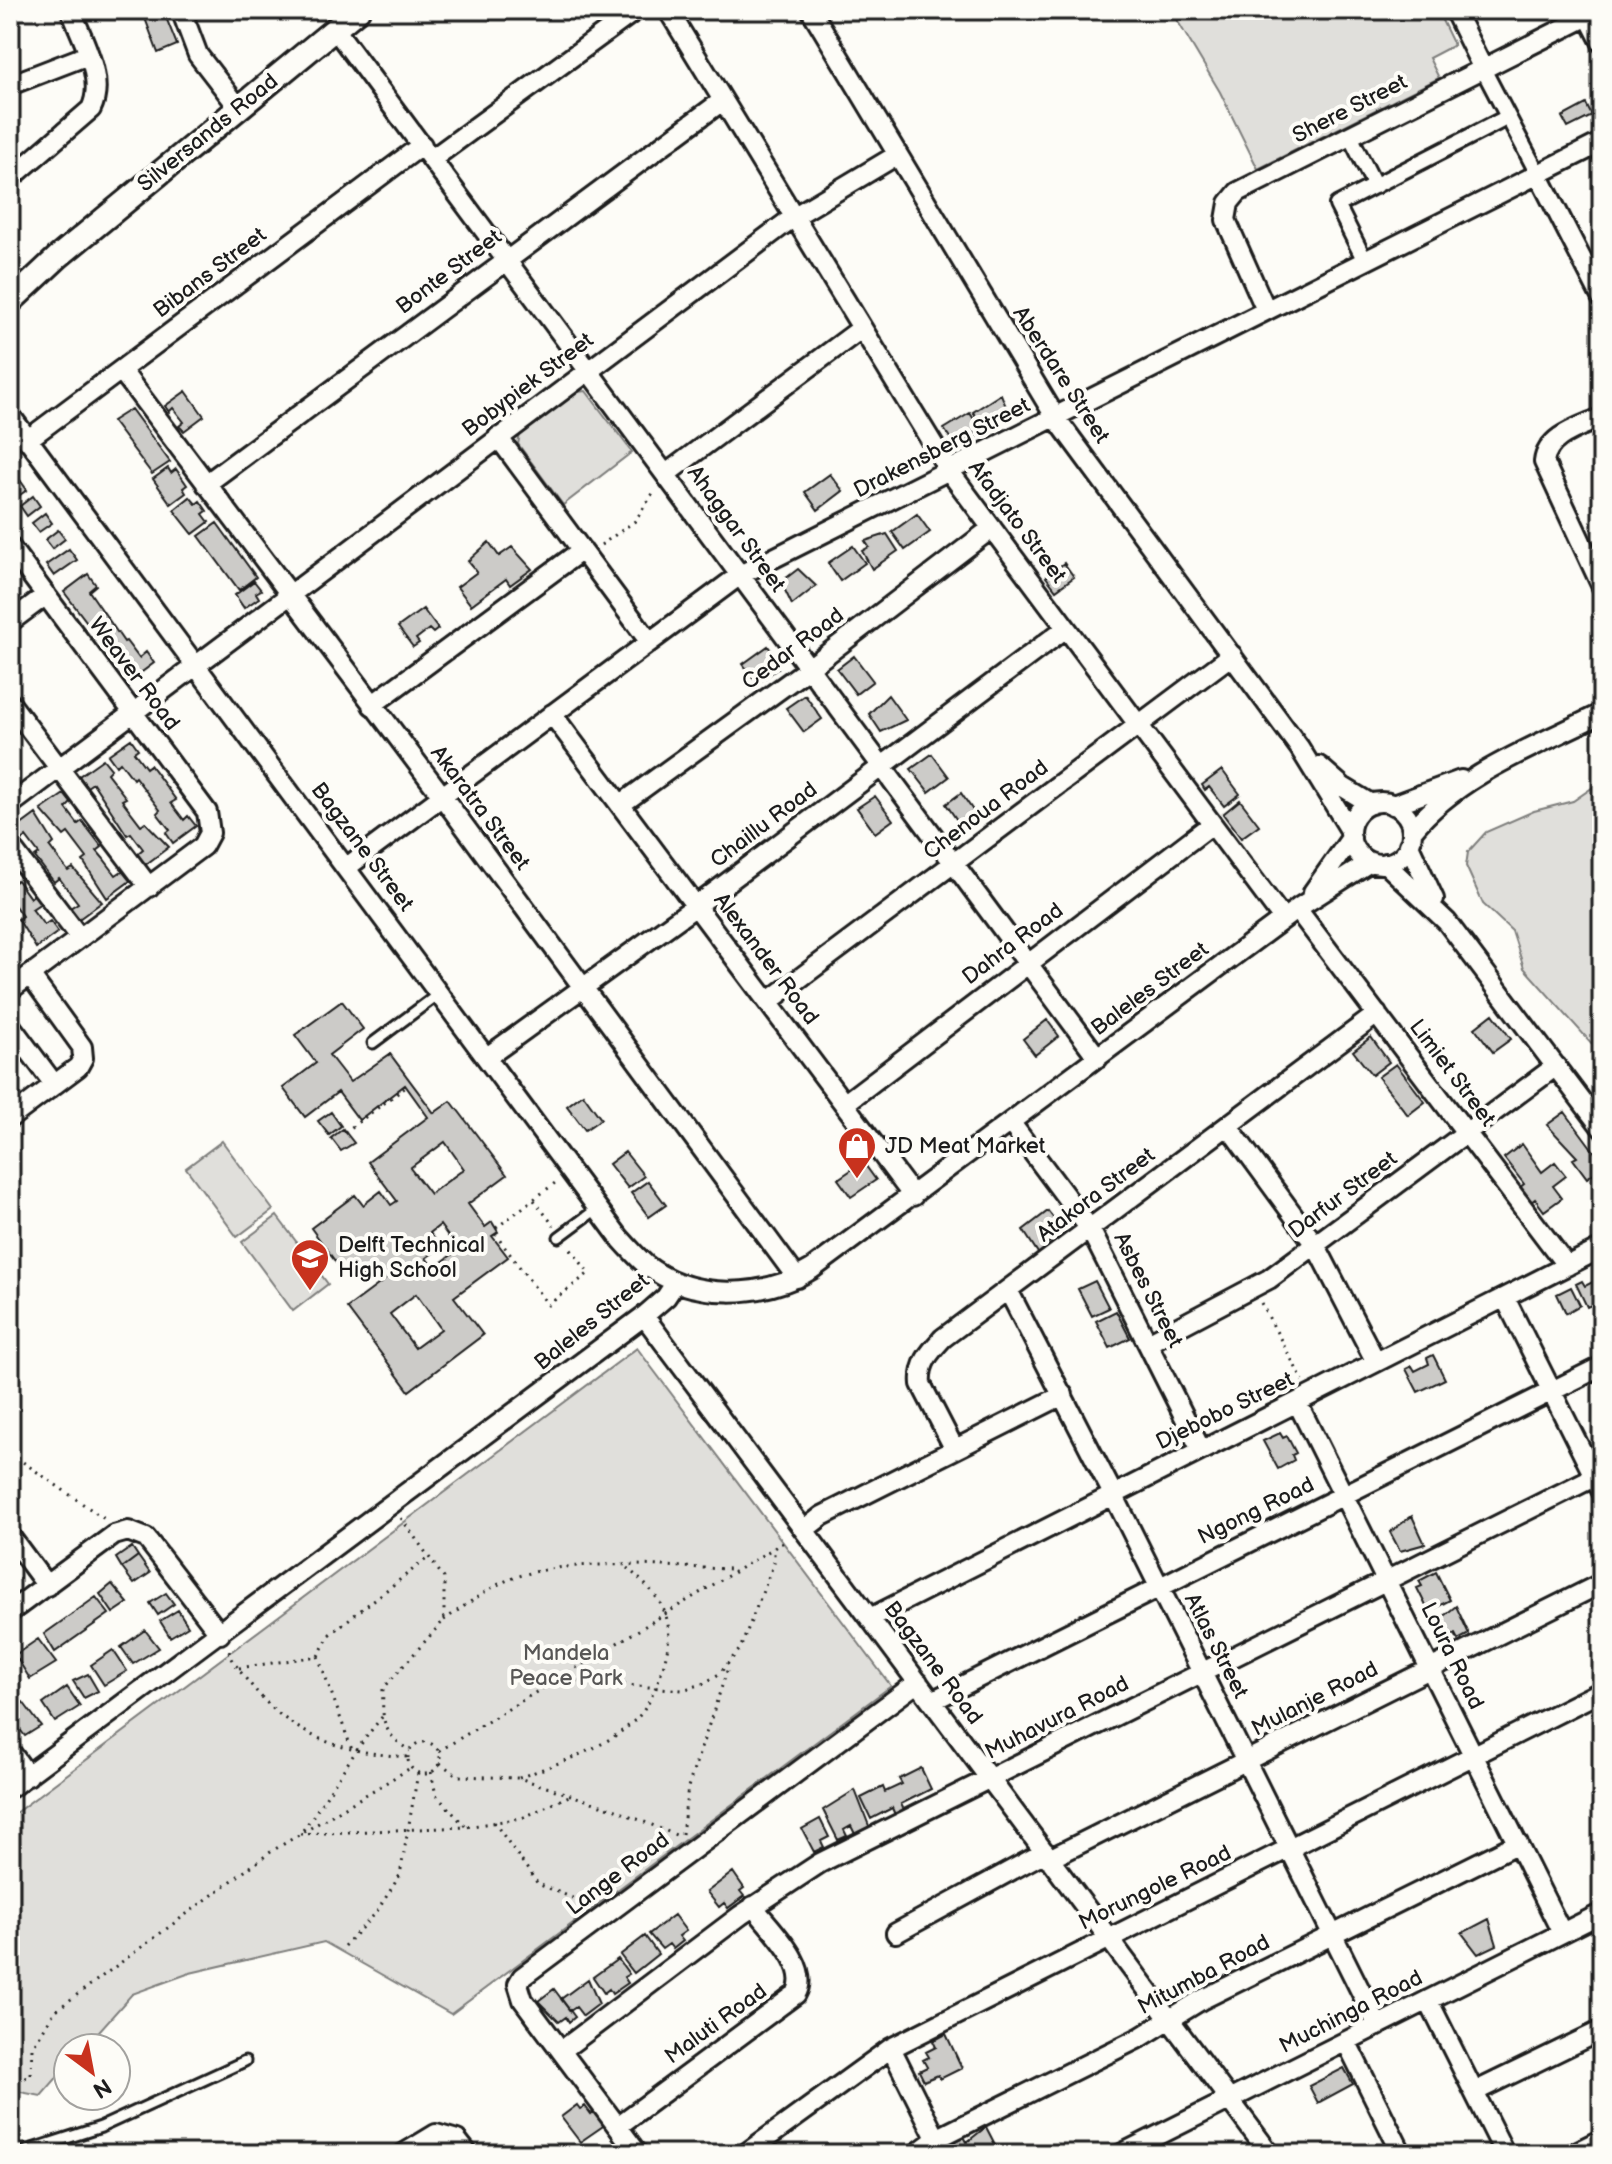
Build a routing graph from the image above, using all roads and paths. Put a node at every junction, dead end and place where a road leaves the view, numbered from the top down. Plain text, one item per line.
1 (71, 10) edge
2 (181, 10) edge
3 (358, 10) edge
4 (636, 10) edge
5 (668, 10) edge
6 (811, 10) edge
7 (1454, 10) edge
8 (1591, 12) edge
9 (335, 29) junction
10 (1602, 43) edge
11 (88, 55) junction
12 (1483, 69) junction
13 (10, 85) edge
14 (722, 101) junction
15 (239, 108) junction
16 (1508, 117) junction
17 (1350, 136) junction
18 (1602, 142) edge
19 (427, 152) junction
20 (897, 155) junction
21 (1538, 174) junction
22 (10, 179) edge
23 (1375, 186) junction
24 (795, 216) junction
25 (58, 257) junction
26 (505, 259) junction
27 (1365, 261) junction
28 (10, 288) edge
29 (1600, 289) edge
30 (10, 302) edge
31 (1266, 310) junction
32 (862, 328) junction
33 (121, 370) junction
34 (588, 370) junction
35 (1602, 417) edge
36 (1056, 418) junction
37 (17, 427) edge
38 (498, 437) junction
39 (950, 472) junction
40 (666, 474) junction
41 (206, 484) junction
42 (992, 528) junction
43 (10, 547) edge
44 (582, 550) junction
45 (1596, 560) edge
46 (740, 575) junction
47 (1602, 587) edge
48 (46, 595) junction
49 (288, 595) junction
50 (10, 622) edge
51 (1066, 628) junction
52 (649, 641) junction
53 (1232, 655) junction
54 (195, 664) junction
55 (809, 668) junction
56 (10, 703) edge
57 (372, 705) junction
58 (132, 712) junction
59 (1602, 713) edge
60 (552, 714) junction
61 (1139, 725) junction
62 (1299, 747) junction
63 (881, 767) junction
64 (59, 768) junction
65 (1479, 774) junction
66 (442, 796) junction
67 (1371, 804) junction
68 (10, 805) edge
69 (620, 805) junction
70 (1393, 805) junction
71 (1212, 824) junction
72 (1350, 834) junction
73 (1410, 838) junction
74 (10, 846) edge
75 (1378, 862) junction
76 (954, 865) junction
77 (347, 867) junction
78 (149, 887) junction
79 (696, 906) junction
80 (1294, 911) junction
81 (1447, 922) junction
82 (80, 938) junction
83 (1027, 963) junction
84 (30, 975) junction
85 (583, 988) junction
86 (10, 990) edge
87 (440, 993) junction
88 (768, 1002) junction
89 (1377, 1014) junction
90 (10, 1025) edge
91 (373, 1043) dead end
92 (487, 1057) junction
93 (1098, 1058) junction
94 (1556, 1066) junction
95 (54, 1084) junction
96 (406, 1087) dead end
97 (844, 1104) junction
98 (10, 1118) edge
99 (1010, 1122) junction
100 (1228, 1126) junction
101 (1602, 1128) edge
102 (345, 1132) dead end
103 (1466, 1132) junction
104 (571, 1171) junction
105 (913, 1196) junction
106 (534, 1199) junction
107 (598, 1208) junction
108 (563, 1222) dead end
109 (496, 1228) dead end
110 (1090, 1229) junction
111 (558, 1233) junction
112 (495, 1234) dead end
113 (1316, 1246) junction
114 (1602, 1248) edge
115 (1567, 1266) junction
116 (797, 1278) junction
117 (676, 1282) junction
118 (1253, 1289) junction
119 (1008, 1290) junction
120 (1505, 1298) junction
121 (644, 1316) junction
122 (1148, 1343) junction
123 (1376, 1362) junction
124 (1602, 1366) edge
125 (1552, 1391) junction
126 (1063, 1395) junction
127 (1304, 1399) junction
128 (954, 1448) junction
129 (1201, 1450) junction
130 (10, 1453) edge
131 (1599, 1480) edge
132 (1113, 1494) junction
133 (1345, 1494) junction
134 (391, 1505) junction
135 (804, 1530) junction
136 (122, 1532) junction
137 (10, 1536) edge
138 (774, 1547) junction
139 (429, 1557) junction
140 (627, 1568) junction
141 (736, 1569) junction
142 (1387, 1580) junction
143 (1602, 1583) edge
144 (47, 1586) junction
145 (1159, 1586) junction
146 (10, 1612) edge
147 (664, 1613) junction
148 (870, 1618) junction
149 (444, 1620) junction
150 (220, 1634) junction
151 (318, 1656) junction
152 (730, 1661) junction
153 (1430, 1667) junction
154 (239, 1668) junction
155 (1202, 1672) junction
156 (557, 1678) junction
157 (918, 1682) junction
158 (655, 1688) junction
159 (1602, 1691) edge
160 (932, 1701) junction
161 (383, 1716) junction
162 (10, 1751) edge
163 (352, 1751) junction
164 (410, 1751) junction
165 (439, 1751) junction
166 (1474, 1754) junction
167 (408, 1757) junction
168 (1246, 1761) junction
169 (440, 1763) junction
170 (412, 1767) junction
171 (431, 1772) junction
172 (418, 1773) junction
173 (28, 1776) junction
174 (519, 1778) junction
175 (990, 1779) junction
176 (10, 1788) edge
177 (569, 1796) junction
178 (494, 1822) junction
179 (466, 1827) junction
180 (408, 1830) junction
181 (300, 1834) junction
182 (1518, 1843) junction
183 (1290, 1849) junction
184 (1047, 1856) junction
185 (753, 1906) junction
186 (1602, 1913) edge
187 (602, 1916) junction
188 (896, 1933) dead end
189 (1562, 1933) junction
190 (1333, 1934) junction
191 (1108, 1937) junction
192 (344, 1946) dead end
193 (1428, 2000) junction
194 (1170, 2019) junction
195 (1378, 2026) junction
196 (1602, 2030) edge
197 (1346, 2041) junction
198 (891, 2048) junction
199 (561, 2051) junction
200 (245, 2061) dead end
201 (1474, 2092) junction
202 (1229, 2100) junction
203 (10, 2105) edge
204 (618, 2126) junction
205 (1602, 2139) edge
206 (940, 2146) edge
207 (17, 2154) edge
208 (403, 2154) edge
209 (468, 2154) edge
210 (638, 2154) edge
211 (745, 2154) edge
212 (916, 2154) edge
213 (1121, 2154) edge
214 (1270, 2154) edge
215 (1402, 2154) edge
216 (1505, 2154) edge
217 (1572, 2154) edge

1 - 11 street
2 - 15 street
3 - 9 street, Silversands Road
4 - 19 street, Bibans Street
5 - 14 street, Afadjato Street
6 - 20 street, Aberdare Street
7 - 12 street
8 - 10 street
8 - 12 street, Shere Street
9 - 15 street, Silversands Road
9 - 19 street, Ahaggar Street
11 - 13 street
11 - 22 street
12 - 16 street
12 - 17 street, Shere Street
14 - 24 street, Afadjato Street
14 - 26 street, Bonte Street
15 - 25 street, Silversands Road
16 - 21 street
16 - 23 street
17 - 23 street
17 - 31 street, Shere Street
18 - 21 street, Drakensberg Street
19 - 26 street, Ahaggar Street
19 - 33 street, Bibans Street
20 - 24 street, Bobypiek Street
20 - 36 street, Aberdare Street
21 - 27 street, Drakensberg Street
21 - 29 street
23 - 27 street
24 - 32 street, Afadjato Street
24 - 34 street, Bobypiek Street
25 - 28 street, Silversands Road
25 - 30 street, Silversands Road
26 - 34 street, Ahaggar Street
26 - 41 street, Bonte Street
27 - 31 street, Drakensberg Street
31 - 36 street, Drakensberg Street
32 - 39 street, Afadjato Street
32 - 40 street
33 - 37 street, Bibans Street
33 - 41 street, Akaratra Street
34 - 38 street, Bobypiek Street
34 - 40 street, Ahaggar Street
35 - 45 street
36 - 39 street, Drakensberg Street
36 - 53 street, Aberdare Street
37 - 54 street, Bagzane Street
38 - 44 street
38 - 49 street, Bobypiek Street
39 - 42 street, Afadjato Street
39 - 46 street, Drakensberg Street
40 - 44 path
40 - 46 street, Ahaggar Street
41 - 49 street, Akaratra Street
42 - 51 street, Afadjato Street
42 - 55 street, Cedar Road
43 - 48 street, Weaver Road
44 - 52 street
44 - 57 street
45 - 47 street
46 - 52 street, Drakensberg Street
46 - 55 street, Ahaggar Street
48 - 50 street
48 - 58 street, Weaver Road
49 - 54 street, Bobypiek Street
49 - 57 street, Akaratra Street
51 - 61 street, Afadjato Street
51 - 63 street, Chaillu Road
52 - 60 street, Drakensberg Street
53 - 61 street, Chenoua Road
53 - 62 street, Aberdare Street
54 - 58 street, Bobypiek Street
54 - 77 street, Bagzane Street
55 - 63 street, Ahaggar Street
55 - 69 street, Cedar Road
56 - 64 street
57 - 66 street, Akaratra Street
58 - 64 street, Bobypiek Street
58 - 78 street, Weaver Road
59 - 65 street
60 - 66 street, Drakensberg Street
60 - 69 street, Alexander Road
61 - 71 street, Afadjato Street
61 - 76 street, Chenoua Road
62 - 67 street, Aberdare Street
62 - 72 street, Aberdare Street
63 - 76 street, Ahaggar Street
63 - 79 street, Chaillu Road
64 - 68 street, Bobypiek Street
64 - 78 street
65 - 70 street
65 - 73 street
66 - 77 street, Drakensberg Street
66 - 85 street, Akaratra Street
67 - 70 street
67 - 72 street
69 - 79 street, Alexander Road
70 - 73 street
71 - 80 street, Afadjato Street
71 - 83 street, Dahra Road
72 - 75 street
72 - 80 street, Baleles Street
73 - 75 street
73 - 81 street
74 - 82 street
75 - 80 street, Baleles Street
75 - 81 street
76 - 83 street, Ahaggar Street
76 - 88 street, Chenoua Road
77 - 87 street, Bagzane Street
78 - 82 street
79 - 85 street, Chaillu Road
79 - 88 street, Alexander Road
80 - 89 street, Limiet Street
80 - 93 street, Baleles Street
81 - 94 street
82 - 84 street
83 - 93 street, Ahaggar Street
83 - 97 street, Dahra Road
84 - 86 street
84 - 95 street
85 - 92 street, Chaillu Road
85 - 116 street, Akaratra Street
87 - 91 lane
87 - 92 street, Bagzane Street
88 - 97 street, Alexander Road
89 - 100 street, Atakora Street
89 - 103 street, Limiet Street
90 - 95 street
92 - 104 street, Bagzane Street
93 - 99 street, Baleles Street
94 - 101 street
94 - 103 street, Darfur Street
95 - 98 street
96 - 102 path
97 - 105 street, Alexander Road
99 - 105 street, Baleles Street
99 - 110 street, Asbes Street
100 - 110 street, Atakora Street
100 - 113 street
103 - 113 street, Darfur Street
103 - 115 street, Limiet Street
104 - 106 path
104 - 107 street, Bagzane Street
105 - 116 street, Baleles Street
106 - 109 path
106 - 111 path
107 - 111 lane
107 - 117 street, Bagzane Street
108 - 111 path
110 - 119 street, Atakora Street
110 - 122 street, Asbes Street
111 - 112 path
113 - 118 street, Darfur Street
113 - 123 street
114 - 115 street, Djebobo Street
115 - 120 street, Djebobo Street
116 - 117 street, Baleles Street
117 - 121 street, Baleles Street
118 - 122 street, Darfur Street
118 - 127 path
119 - 126 street, Atlas Street
119 - 128 street, Atakora Street
120 - 123 street, Djebobo Street
120 - 125 street
121 - 134 street, Baleles Street
121 - 135 street, Bagzane Road
122 - 129 street, Asbes Street
123 - 127 street, Djebobo Street
124 - 125 street, Ngong Road
125 - 131 street
125 - 133 street, Ngong Road
126 - 128 street
126 - 132 street, Atlas Street
127 - 129 street, Djebobo Street
127 - 133 street, Loura Road
128 - 135 street
129 - 132 street, Djebobo Street
130 - 136 path
131 - 142 street, Muhavura Road
132 - 145 street, Atlas Street
132 - 148 street, Djebobo Street
133 - 142 street, Loura Road
133 - 145 street, Ngong Road
134 - 139 path
134 - 150 street, Baleles Street
135 - 138 path
135 - 148 street, Bagzane Road
136 - 144 street
136 - 150 street
137 - 144 street
138 - 141 path
138 - 152 path
139 - 149 path
139 - 151 path
140 - 141 path
140 - 147 path
140 - 149 path
141 - 147 path
142 - 153 street, Loura Road
142 - 155 street, Muhavura Road
143 - 153 street, Mulanje Road
144 - 146 street
145 - 155 street, Atlas Street
145 - 160 street, Ngong Road
147 - 156 path
147 - 158 path
148 - 157 street, Bagzane Road
149 - 161 path
150 - 154 path
150 - 173 street, Baleles Street
151 - 154 path
151 - 163 path
152 - 158 path
152 - 177 path
153 - 166 street, Loura Road
153 - 168 street, Mulanje Road
154 - 163 path
155 - 168 street, Atlas Street
155 - 175 street, Muhavura Road
156 - 158 path
156 - 165 path
157 - 160 street, Bagzane Road
157 - 187 street, Lange Road
158 - 174 path
159 - 166 street, Morungole Road
160 - 175 street, Bagzane Road
161 - 163 path
161 - 164 path
162 - 173 street
163 - 167 path
163 - 181 path
164 - 165 path
164 - 167 path
165 - 169 path
166 - 182 street, Loura Road
166 - 183 street, Morungole Road
167 - 170 path
168 - 183 street, Atlas Street
168 - 184 street, Mulanje Road
169 - 171 path
169 - 174 path
170 - 172 path
170 - 181 path
171 - 172 path
171 - 179 path
172 - 180 path
173 - 176 street, Baleles Street
174 - 177 path
175 - 184 street, Bagzane Road
175 - 185 street, Muhavura Road
177 - 178 path
178 - 179 path
178 - 187 path
179 - 180 path
180 - 181 path
180 - 192 path
181 - 203 path
182 - 189 street, Loura Road
182 - 190 street, Mitumba Road
183 - 190 street, Atlas Street
183 - 191 street, Morungole Road
184 - 188 street, Mulanje Road
184 - 191 street, Bagzane Road
185 - 199 street, Muhavura Road
185 - 204 street, Maluti Road
186 - 189 street, Muchinga Road
187 - 199 street, Lange Road
189 - 193 street, Muchinga Road
190 - 194 street, Mitumba Road
190 - 195 street, Atlas Street
191 - 194 street, Bagzane Road
191 - 198 street, Morungole Road
193 - 195 street, Muchinga Road
193 - 201 street
194 - 202 street, Bagzane Road
194 - 206 street, Mitumba Road
195 - 197 street, Muchinga Road
196 - 201 street
197 - 202 street, Muchinga Road
197 - 215 street
198 - 206 street
198 - 211 street, Morungole Road
199 - 204 street, Lange Road
200 - 207 lane
201 - 216 street
202 - 213 street, Muchinga Road
202 - 214 street, Bagzane Road
204 - 210 street, Lange Road
205 - 217 street
206 - 212 street, Mitumba Road
208 - 209 street

